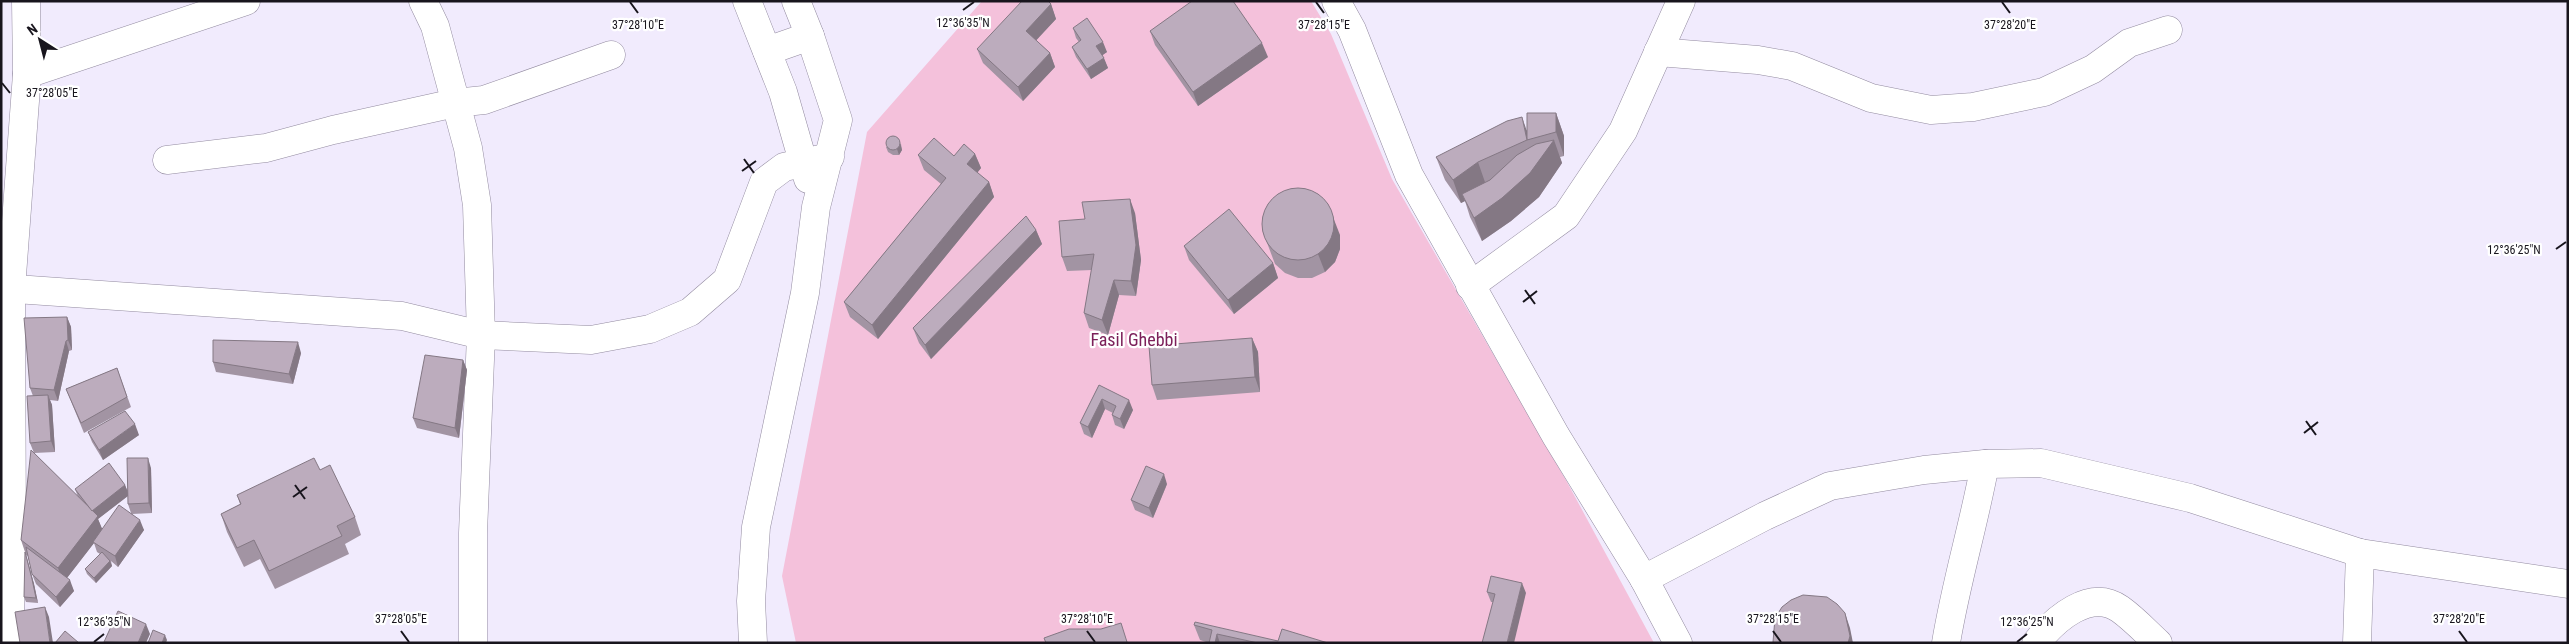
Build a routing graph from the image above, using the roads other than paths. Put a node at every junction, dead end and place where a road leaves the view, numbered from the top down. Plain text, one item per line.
1 (26, 1) edge
2 (246, 1) edge
3 (423, 1) edge
4 (747, 1) edge
5 (796, 1) edge
6 (1336, 1) edge
7 (1681, 1) edge
8 (2168, 30) dead end
9 (810, 36) junction
10 (767, 51) junction
11 (1658, 52) junction
12 (611, 55) dead end
13 (27, 74) junction
14 (455, 103) junction
15 (830, 157) junction
16 (166, 160) dead end
17 (803, 161) junction
18 (816, 207) junction
19 (1470, 286) junction
20 (6, 289) edge
21 (481, 335) junction
22 (1985, 464) junction
23 (2360, 553) junction
24 (1644, 579) junction
25 (2568, 584) edge
26 (9, 643) edge
27 (473, 643) edge
28 (753, 643) edge
29 (1678, 643) edge
30 (1946, 643) edge
31 (2036, 643) edge
32 (2158, 643) edge
33 (2357, 643) edge

1 - 13 street
2 - 13 street
3 - 14 street
4 - 10 street
5 - 9 street
6 - 19 street
7 - 11 street
8 - 11 street
9 - 10 street
9 - 15 street
10 - 17 street
11 - 19 street
12 - 14 street
13 - 20 street
14 - 16 street
14 - 21 street
15 - 17 street
15 - 18 street
17 - 18 street
17 - 21 street
18 - 28 street
19 - 24 street
20 - 21 street
20 - 26 street
21 - 27 street
22 - 23 street
22 - 24 street
22 - 30 street
23 - 25 street
23 - 33 street
24 - 29 street
31 - 32 street

